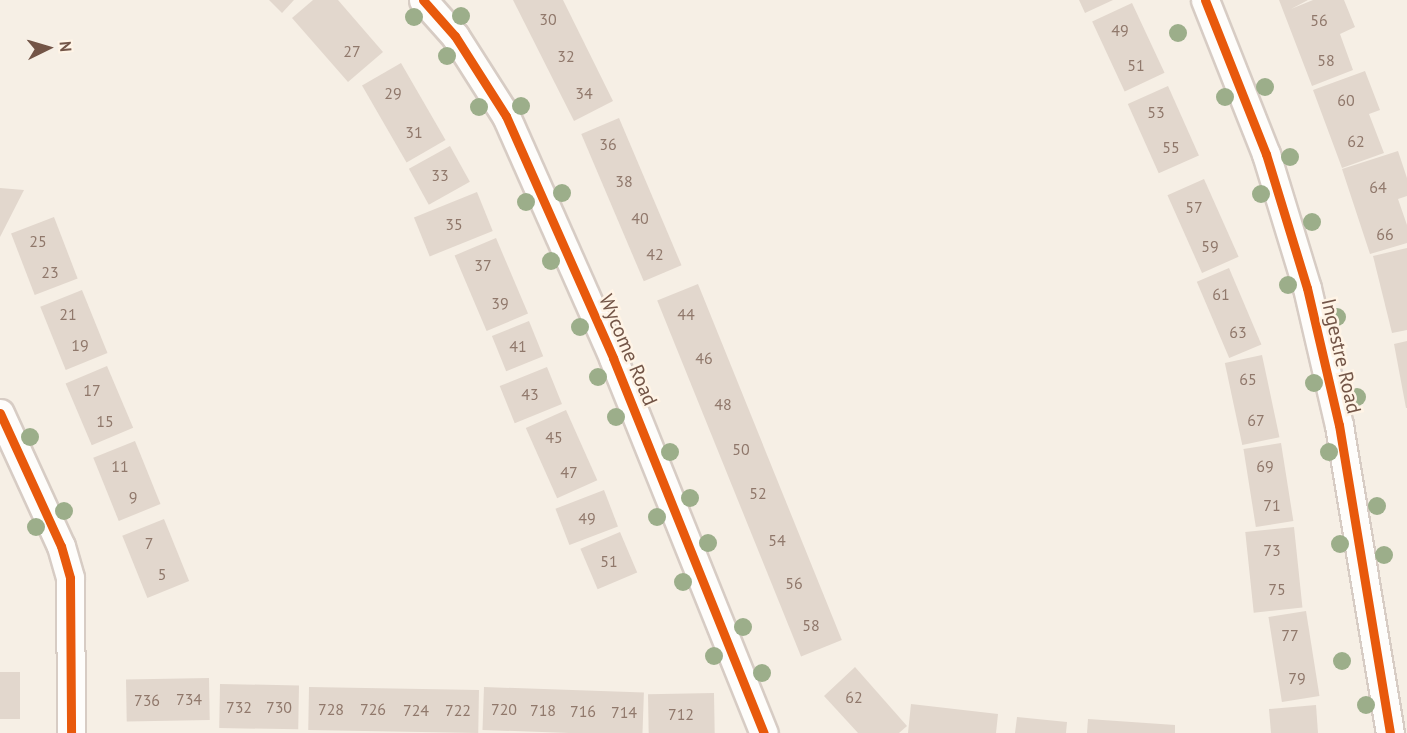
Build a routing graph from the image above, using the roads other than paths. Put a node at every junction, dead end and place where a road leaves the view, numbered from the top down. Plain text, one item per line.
1 (423, 0) edge
2 (1205, 0) edge
3 (0, 413) edge
4 (71, 733) edge
5 (764, 733) edge
6 (1390, 733) edge

1 - 5 street, Wycome Road
2 - 6 street, Ingestre Road
3 - 4 street

